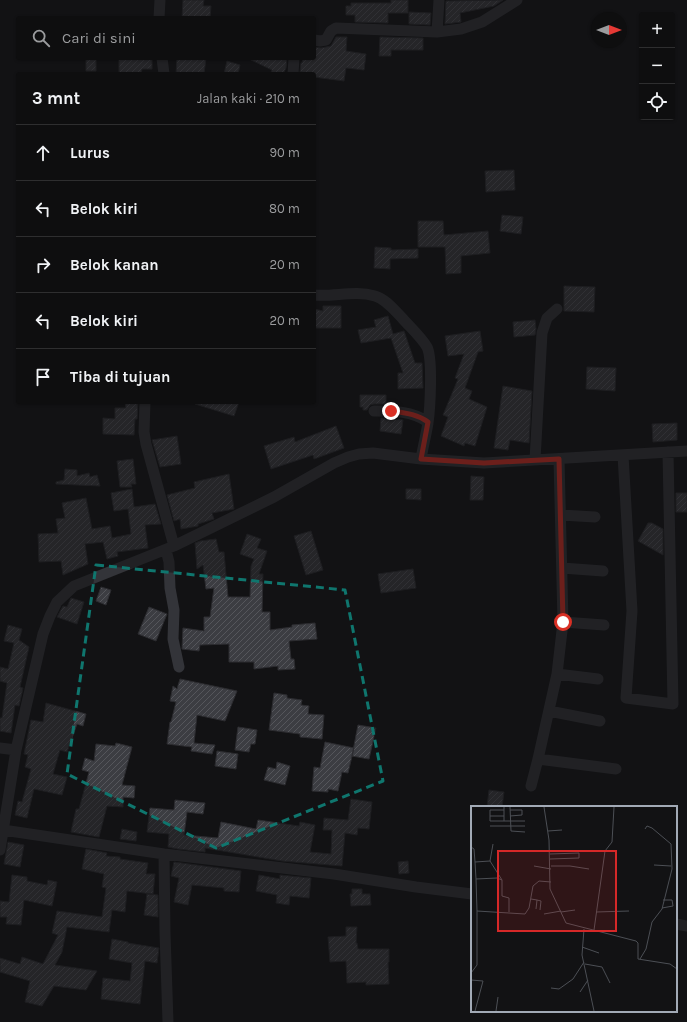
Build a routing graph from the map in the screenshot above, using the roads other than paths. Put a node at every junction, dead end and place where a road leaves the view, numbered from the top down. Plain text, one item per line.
1 (160, 0) edge
2 (439, 0) edge
3 (517, 0) edge
4 (159, 16) edge
5 (437, 32) junction
6 (316, 40) edge
7 (162, 60) edge
8 (294, 60) edge
9 (164, 72) edge
10 (293, 72) edge
11 (316, 295) edge
12 (557, 309) dead end
13 (145, 404) edge
14 (374, 411) dead end
15 (428, 422) junction
16 (687, 451) edge
17 (668, 452) junction
18 (623, 455) junction
19 (421, 459) junction
20 (559, 459) junction
21 (535, 460) junction
22 (561, 515) junction
23 (595, 517) dead end
24 (170, 548) junction
25 (562, 568) junction
26 (603, 571) dead end
27 (563, 622) junction
28 (604, 624) dead end
29 (178, 666) dead end
30 (557, 674) junction
31 (598, 679) dead end
32 (550, 710) junction
33 (600, 721) dead end
34 (0, 748) edge
35 (16, 750) junction
36 (538, 759) junction
37 (616, 770) dead end
38 (531, 786) dead end
39 (3, 830) junction
40 (0, 850) edge
41 (164, 854) junction
42 (471, 894) edge
43 (677, 924) edge
44 (687, 926) edge
45 (168, 1022) edge

1 - 4 street
2 - 5 street
3 - 5 street
5 - 6 street
7 - 9 street
8 - 10 street
11 - 15 street
12 - 21 street
13 - 24 street
14 - 15 street
15 - 19 street
16 - 17 street
17 - 18 street
17 - 18 street
18 - 20 street
19 - 21 street
19 - 24 street
20 - 21 street
20 - 22 street
22 - 23 street
22 - 25 street
24 - 29 street
24 - 35 street
25 - 26 street
25 - 27 street
27 - 28 street
27 - 30 street
30 - 31 street
30 - 32 street
32 - 33 street
32 - 36 street
34 - 35 street
35 - 39 street
36 - 37 street
36 - 38 street
39 - 40 street
39 - 41 street
41 - 42 street
41 - 45 street
43 - 44 street

